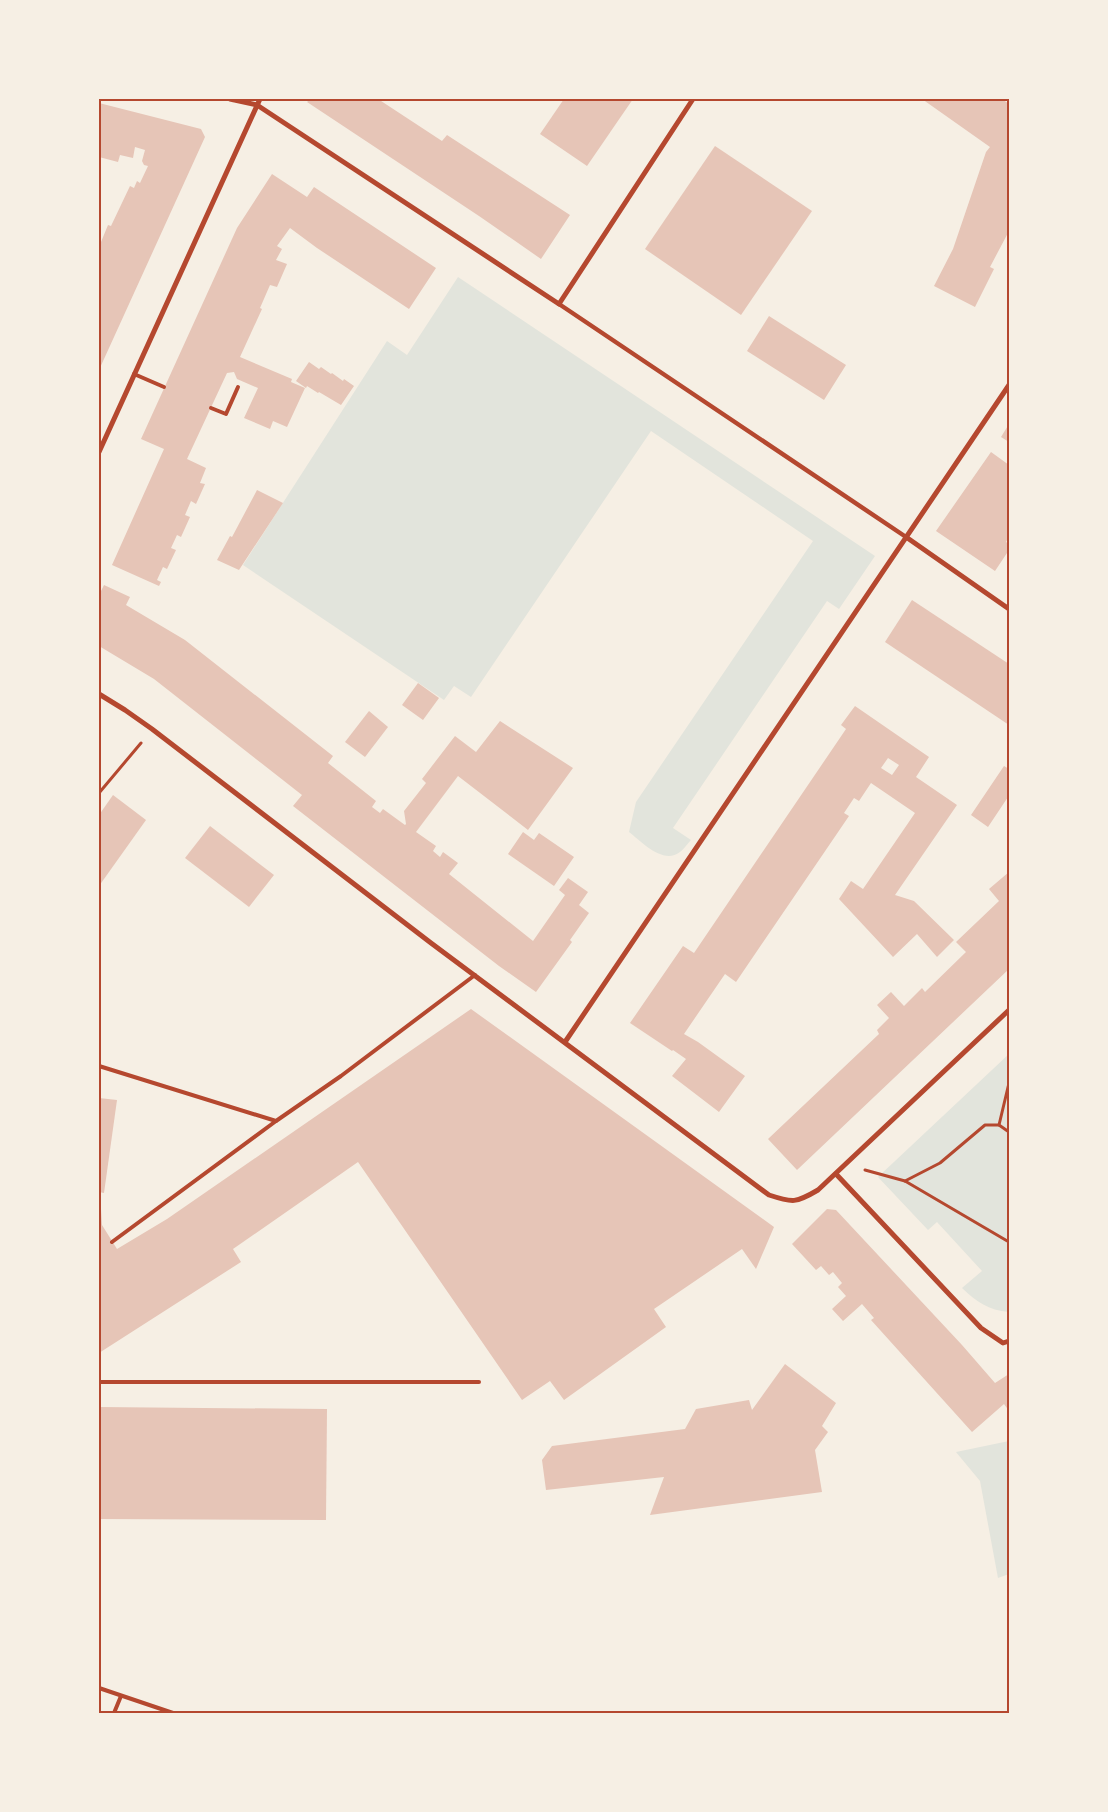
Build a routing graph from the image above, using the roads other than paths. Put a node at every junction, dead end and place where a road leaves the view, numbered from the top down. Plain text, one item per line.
1 (230, 99) edge
2 (260, 99) edge
3 (693, 99) edge
4 (257, 105) junction
5 (559, 304) junction
6 (134, 374) junction
7 (1009, 385) edge
8 (164, 387) dead end
9 (238, 387) dead end
10 (211, 408) dead end
11 (99, 452) edge
12 (906, 538) junction
13 (1009, 609) edge
14 (99, 694) edge
15 (475, 975) junction
16 (1009, 1010) edge
17 (565, 1042) junction
18 (99, 1066) edge
19 (276, 1121) junction
20 (836, 1174) junction
21 (112, 1242) dead end
22 (1009, 1341) edge
23 (99, 1382) edge
24 (479, 1382) dead end
25 (99, 1688) edge
26 (122, 1696) junction
27 (114, 1713) edge
28 (173, 1713) edge

1 - 4 street
2 - 4 street
3 - 5 street
4 - 5 street
4 - 6 street
5 - 12 street
6 - 8 lane
6 - 11 street
7 - 12 street
9 - 10 lane
12 - 13 street
12 - 17 street
14 - 15 street
15 - 17 street
15 - 19 lane
16 - 20 street
17 - 20 street
18 - 19 lane
19 - 21 lane
20 - 22 street
23 - 24 lane
25 - 26 lane
26 - 27 lane
26 - 28 lane

